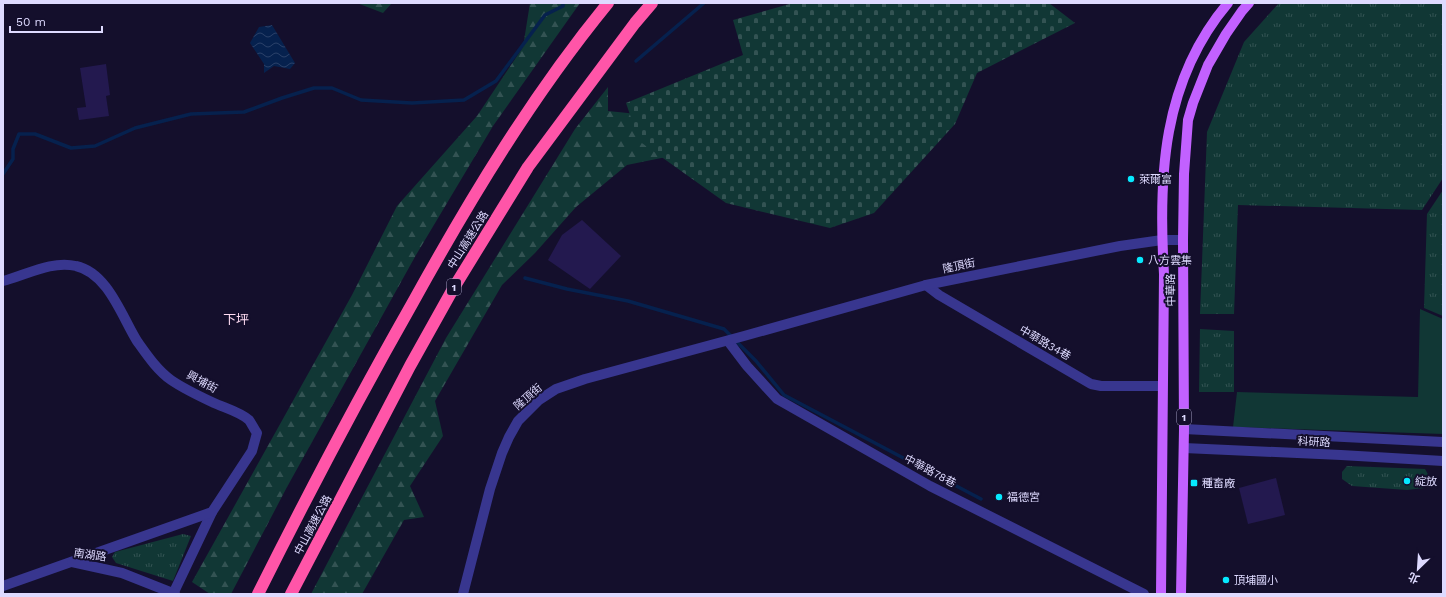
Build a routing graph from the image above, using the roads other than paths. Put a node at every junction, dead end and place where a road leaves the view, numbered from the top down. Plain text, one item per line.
1 (608, 3) edge
2 (652, 3) edge
3 (1228, 3) edge
4 (1250, 3) edge
5 (1162, 240) junction
6 (1182, 240) junction
7 (3, 281) edge
8 (926, 284) junction
9 (728, 341) junction
10 (1162, 386) junction
11 (1184, 429) junction
12 (1443, 442) edge
13 (1184, 448) junction
14 (1443, 461) edge
15 (212, 512) junction
16 (72, 562) junction
17 (3, 586) edge
18 (174, 594) edge
19 (258, 594) edge
20 (291, 594) edge
21 (463, 594) edge
22 (1144, 594) edge
23 (1161, 594) edge
24 (1181, 594) edge

1 - 19 highway, 中山高速公路
2 - 20 highway, 中山高速公路 / 1
3 - 5 main road, 中華路 / 1
4 - 6 main road, 中華路 / 1
5 - 6 street, 隆頂街
5 - 8 street, 隆頂街
5 - 10 main road, 中華路 / 1
6 - 11 main road, 中華路 / 1
7 - 15 street, 興埔街
8 - 9 street, 隆頂街
8 - 10 street, 中華路34巷
9 - 21 street, 隆頂街
9 - 22 street, 中華路78巷
10 - 23 main road, 中華路 / 1
11 - 12 street, 科研路
11 - 13 main road, 中華路 / 1
13 - 14 street, 科研路
13 - 24 main road, 中華路 / 1
15 - 16 street
15 - 18 street, 興埔街
16 - 17 street, 南湖路
16 - 18 street, 南湖路

